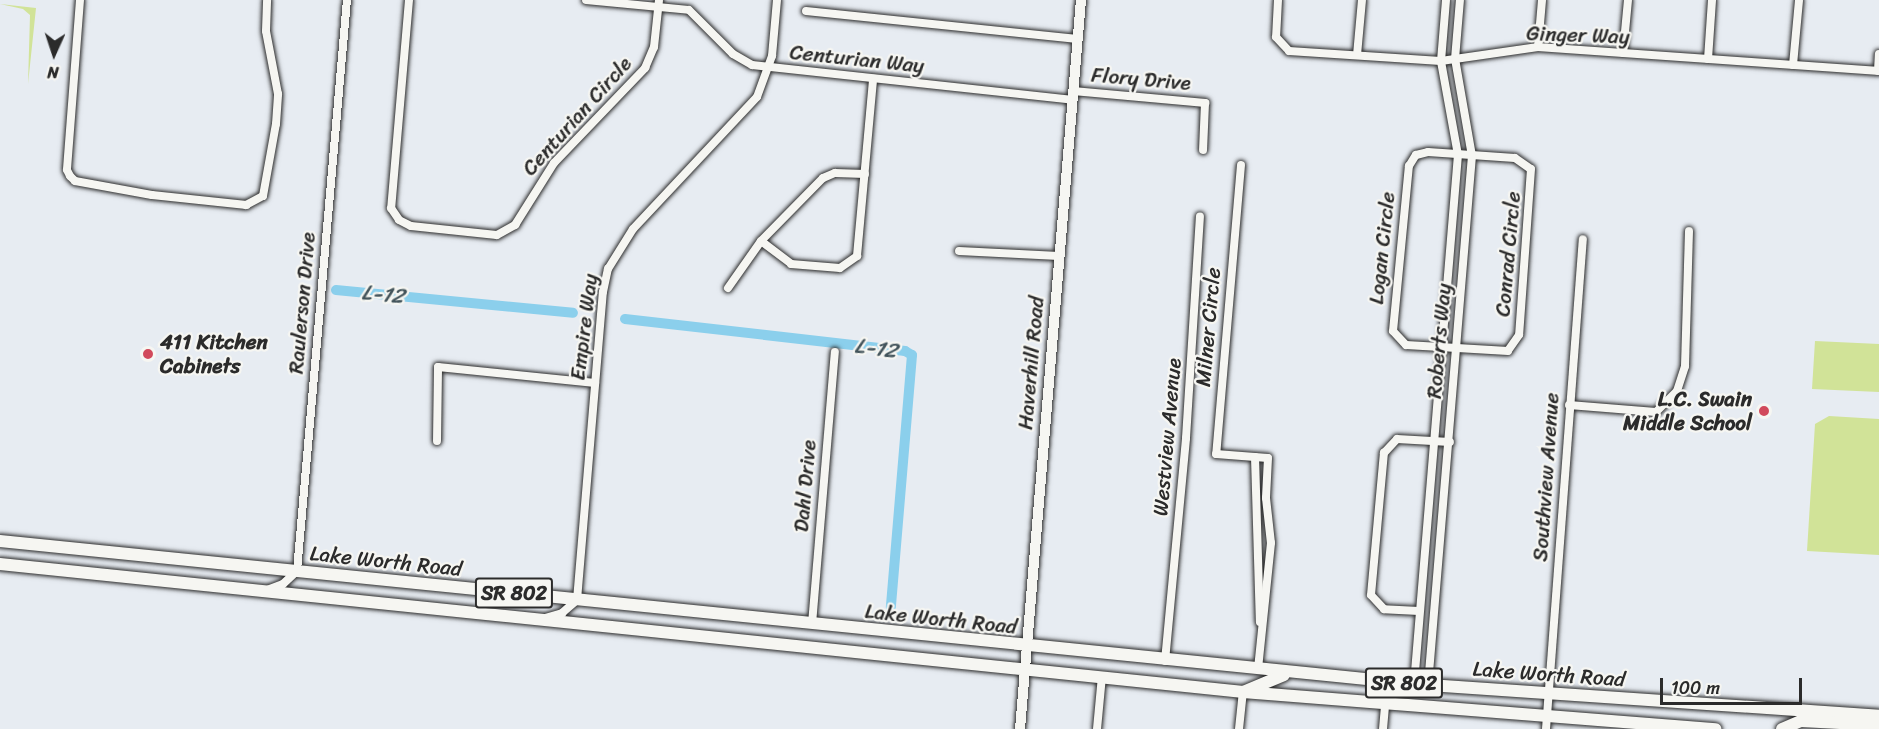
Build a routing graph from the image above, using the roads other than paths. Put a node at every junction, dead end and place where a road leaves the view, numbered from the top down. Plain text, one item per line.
1 (80, 0) edge
2 (267, 0) edge
3 (347, 0) edge
4 (409, 0) edge
5 (586, 0) edge
6 (777, 0) edge
7 (1081, 0) edge
8 (1278, 0) edge
9 (1362, 0) edge
10 (1446, 0) edge
11 (1460, 0) edge
12 (1542, 0) edge
13 (1628, 0) edge
14 (1712, 0) edge
15 (1799, 0) edge
16 (659, 4) edge
17 (806, 11) dead end
18 (1078, 39) junction
19 (1538, 47) junction
20 (1623, 54) junction
21 (1879, 54) edge
22 (1357, 55) junction
23 (1455, 59) junction
24 (1708, 59) junction
25 (1441, 61) junction
26 (1793, 65) junction
27 (769, 68) junction
28 (1878, 71) edge
29 (873, 79) junction
30 (1073, 96) junction
31 (1203, 150) dead end
32 (1458, 155) junction
33 (1472, 156) junction
34 (1241, 165) dead end
35 (865, 174) junction
36 (1200, 216) dead end
37 (1689, 231) dead end
38 (1583, 239) dead end
39 (761, 242) junction
40 (958, 251) dead end
41 (1059, 256) junction
42 (728, 288) dead end
43 (1444, 349) junction
44 (1456, 350) junction
45 (835, 352) dead end
46 (595, 383) junction
47 (1569, 405) junction
48 (1435, 440) junction
49 (437, 441) dead end
50 (1450, 442) junction
51 (1255, 457) junction
52 (0, 541) edge
53 (0, 564) edge
54 (297, 571) junction
55 (264, 591) junction
56 (576, 600) junction
57 (1419, 611) junction
58 (538, 620) junction
59 (812, 624) junction
60 (1260, 628) junction
61 (1027, 648) junction
62 (1165, 661) junction
63 (1025, 669) junction
64 (1258, 669) junction
65 (1294, 673) junction
66 (1102, 676) junction
67 (1414, 684) junction
68 (1428, 685) junction
69 (1243, 692) junction
70 (1549, 694) junction
71 (1385, 705) junction
72 (1879, 716) edge
73 (1546, 723) edge
74 (1879, 725) edge
75 (1020, 729) edge
76 (1097, 729) edge
77 (1239, 729) edge
78 (1383, 729) edge
79 (1716, 729) edge
80 (1782, 729) edge

1 - 2 street
3 - 54 street, Raulerson Drive
4 - 16 street, Centurian Circle
5 - 16 street
6 - 27 street, Empire Way
7 - 18 street, Haverhill Road
8 - 22 street, Ginger Way
9 - 22 street
10 - 25 street, Roberts Way
11 - 23 street, Roberts Way
12 - 19 street
13 - 20 street
14 - 24 street
15 - 26 street
16 - 27 street, Centurian Way
17 - 18 street
18 - 30 street, Haverhill Road
19 - 20 street, Ginger Way
19 - 23 street, Ginger Way
20 - 24 street, Ginger Way
21 - 28 street
22 - 25 street, Ginger Way
23 - 25 street, Ginger Way
23 - 33 street, Roberts Way
24 - 26 street, Ginger Way
25 - 32 street, Roberts Way
26 - 28 street, Ginger Way
27 - 29 street, Centurian Way
27 - 46 street, Empire Way
29 - 30 street, Centurian Way
29 - 35 street
30 - 31 street, Flory Drive
30 - 41 street, Haverhill Road
32 - 33 street, Conrad Circle
32 - 43 street, Roberts Way
32 - 43 street, Logan Circle
33 - 44 street, Roberts Way
33 - 44 street, Conrad Circle
34 - 51 street, Milner Circle
35 - 39 street
35 - 39 street
36 - 62 street, Westview Avenue
37 - 47 street
38 - 47 street, Southview Avenue
39 - 42 street
40 - 41 street
41 - 61 street, Haverhill Road
43 - 44 street, Conrad Circle
43 - 48 street, Roberts Way
44 - 50 street, Roberts Way
45 - 59 street, Dahl Drive
46 - 49 street
46 - 56 street, Empire Way
47 - 70 street, Southview Avenue
48 - 50 street
48 - 57 street, Roberts Way
48 - 57 street
50 - 68 street, Roberts Way
51 - 60 street, Milner Circle
51 - 60 street, Milner Circle
52 - 54 main road, Lake Worth Road / SR 802
53 - 55 main road, Lake Worth Road / SR 802
54 - 55 street
54 - 56 main road, Lake Worth Road / SR 802
55 - 58 main road, Lake Worth Road / SR 802
56 - 58 street
56 - 59 main road, Lake Worth Road / SR 802
57 - 67 street, Roberts Way
58 - 63 main road, Lake Worth Road / SR 802
59 - 61 main road, Lake Worth Road / SR 802
60 - 64 street, Milner Circle
61 - 62 main road, Lake Worth Road / SR 802
61 - 63 street, Haverhill Road
62 - 64 main road, Lake Worth Road / SR 802
63 - 66 main road, Lake Worth Road / SR 802
63 - 75 street, Haverhill Road
64 - 65 main road, Lake Worth Road / SR 802
65 - 67 main road, Lake Worth Road / SR 802
65 - 69 main road
66 - 69 main road, Lake Worth Road / SR 802
66 - 76 street
67 - 68 main road, Lake Worth Road / SR 802
68 - 70 main road, Lake Worth Road / SR 802
69 - 71 main road, Lake Worth Road / SR 802
69 - 77 street
70 - 72 main road, Lake Worth Road / SR 802
70 - 73 street, Southview Avenue
71 - 73 main road, Lake Worth Road / SR 802
71 - 78 street
73 - 79 main road, Lake Worth Road / SR 802
74 - 80 main road

